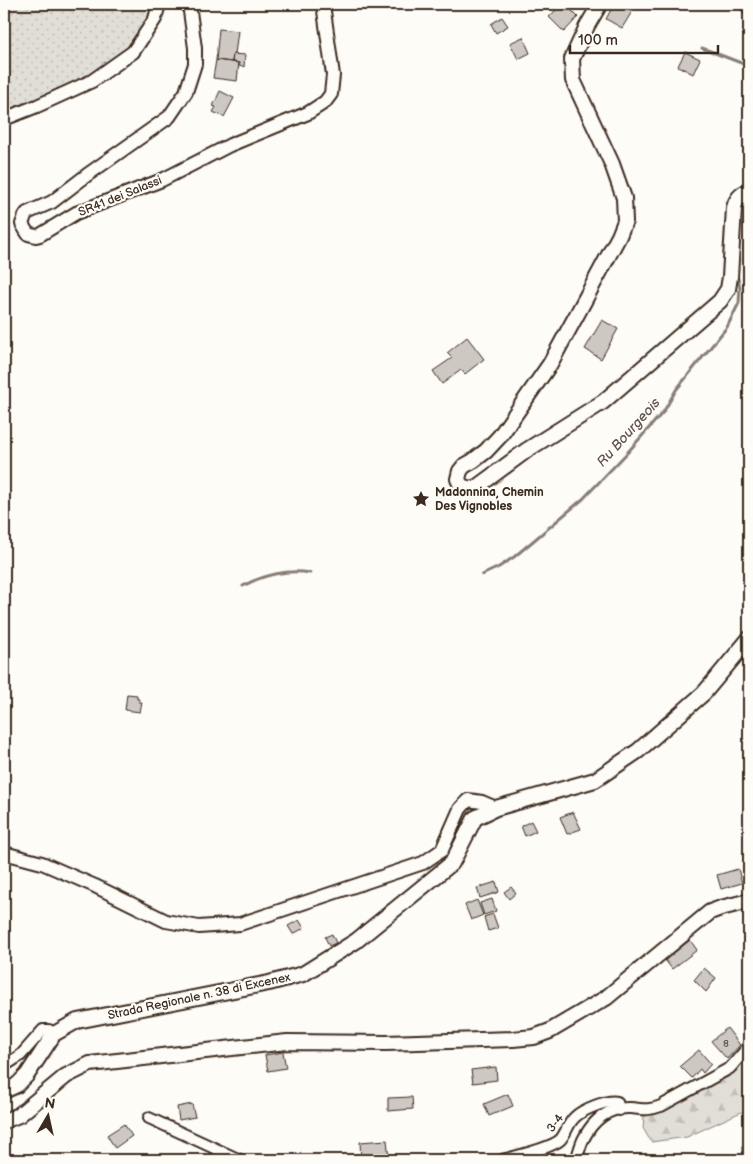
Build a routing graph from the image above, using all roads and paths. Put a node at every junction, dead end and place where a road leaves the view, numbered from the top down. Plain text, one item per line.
1 (159, 4) edge
2 (189, 4) edge
3 (324, 4) edge
4 (600, 4) edge
5 (4, 119) edge
6 (749, 191) edge
7 (749, 639) edge
8 (496, 808) junction
9 (4, 853) edge
10 (749, 901) edge
11 (54, 1034) junction
12 (749, 1046) edge
13 (4, 1066) edge
14 (4, 1091) edge
15 (619, 1110) junction
16 (149, 1118) dead end
17 (4, 1121) edge
18 (240, 1160) edge
19 (502, 1160) edge
20 (576, 1160) edge

1 - 5 street
2 - 3 street, SR41 dei Salassi
4 - 6 main road
7 - 8 main road, Strada Regionale n. 38 di Excenex
8 - 9 street
8 - 11 main road, Strada Regionale n. 38 di Excenex
10 - 17 main road
11 - 13 street
11 - 14 main road, Strada Regionale n. 38 di Excenex
12 - 15 street
15 - 19 street, 3-4
15 - 20 street
16 - 18 street

